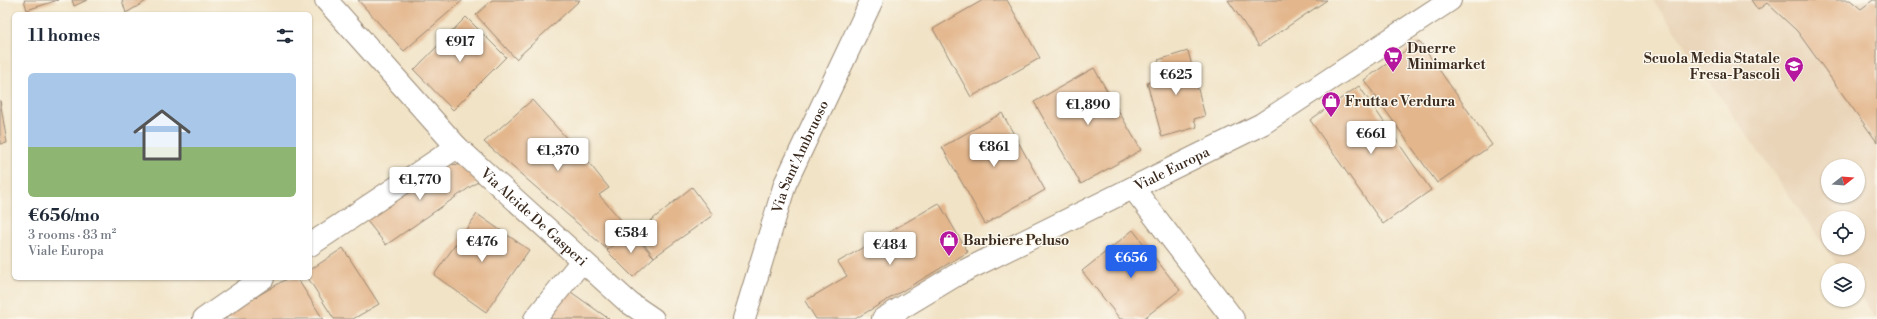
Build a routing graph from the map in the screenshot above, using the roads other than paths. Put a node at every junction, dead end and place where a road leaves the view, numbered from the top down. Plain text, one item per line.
1 (326, 0) edge
2 (872, 0) edge
3 (1439, 3) edge
4 (457, 146) junction
5 (1133, 188) junction
6 (312, 244) edge
7 (582, 261) junction
8 (260, 280) edge
9 (204, 319) edge
10 (534, 319) edge
11 (653, 319) edge
12 (744, 319) edge
13 (883, 319) edge
14 (1233, 319) edge

1 - 4 street, Via Alcide De Gasperi
2 - 12 street, Via Sant'Ambruoso
3 - 5 street, Viale Europa
4 - 6 street
4 - 7 street, Via Alcide De Gasperi
5 - 13 street, Viale Europa
5 - 14 street
7 - 10 street
7 - 11 street, Via Alcide De Gasperi
8 - 9 street

